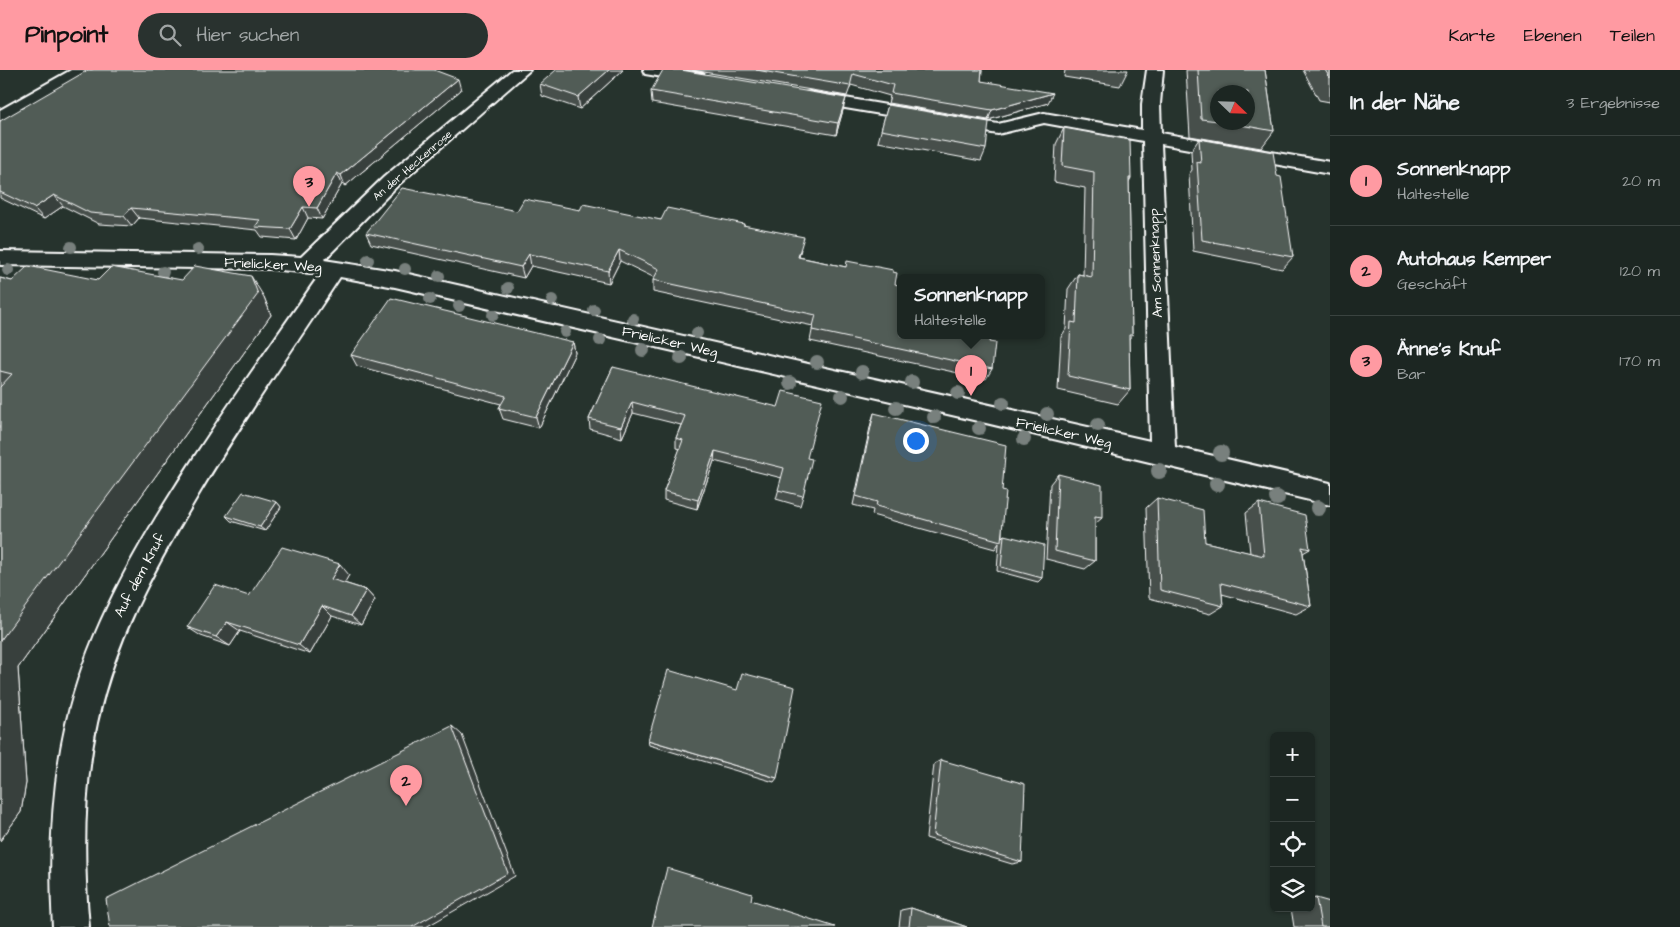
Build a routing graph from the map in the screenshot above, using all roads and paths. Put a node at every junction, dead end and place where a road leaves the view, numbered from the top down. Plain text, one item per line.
1 (83, 70) edge
2 (522, 70) edge
3 (651, 70) edge
4 (1155, 70) edge
5 (709, 80) edge
6 (796, 95) edge
7 (0, 117) edge
8 (1152, 137) junction
9 (1330, 168) edge
10 (0, 258) edge
11 (307, 264) junction
12 (336, 268) junction
13 (1163, 456) junction
14 (1330, 494) edge
15 (71, 927) edge

1 - 7 street
2 - 11 street, An der Heckenrose
3 - 5 street
4 - 8 street, Am Sonnenknapp
6 - 8 street
8 - 9 street
8 - 13 street, Am Sonnenknapp
10 - 11 street, Frielicker Weg
11 - 12 street, Frielicker Weg
12 - 13 street, Frielicker Weg
12 - 15 street, Auf dem Knuf
13 - 14 street, Frielicker Weg

